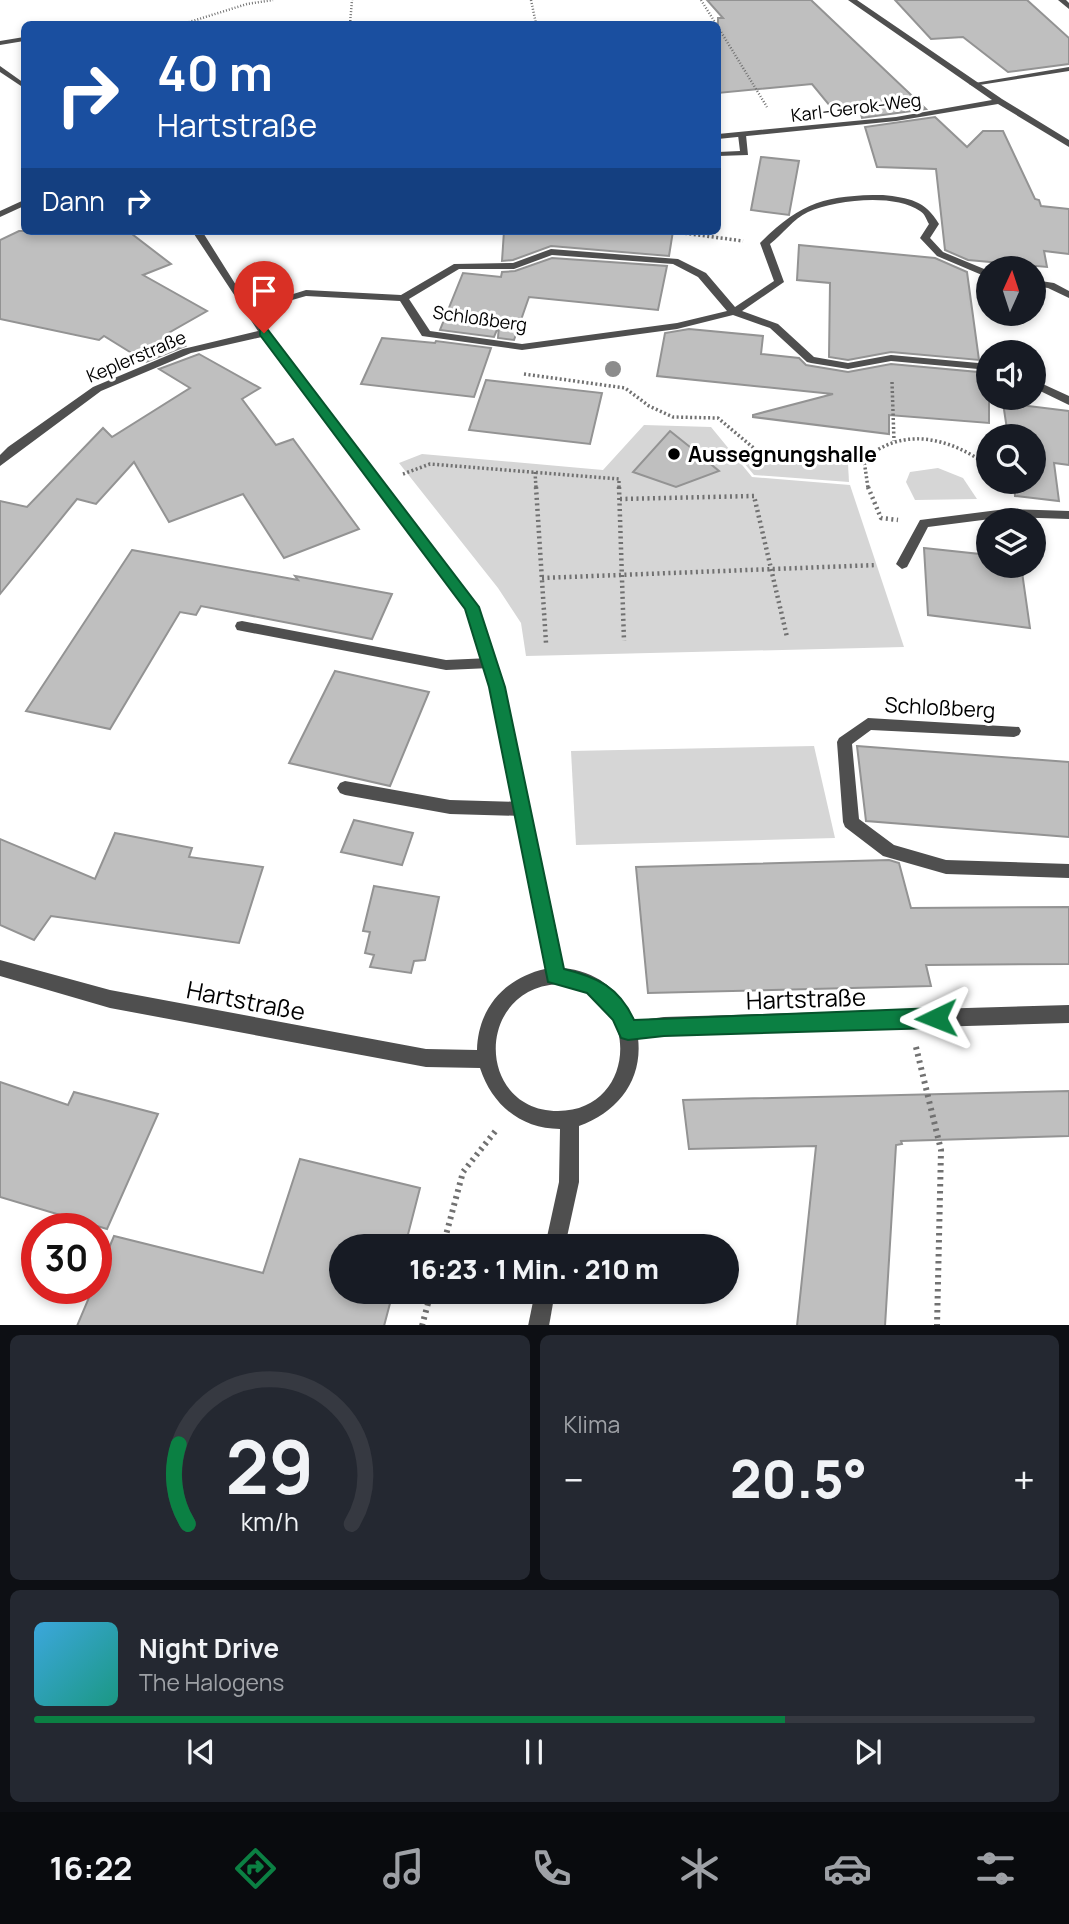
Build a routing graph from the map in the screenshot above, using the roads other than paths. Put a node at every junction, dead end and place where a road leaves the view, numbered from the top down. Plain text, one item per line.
1 (852, 0) edge
2 (1062, 0) edge
3 (1069, 7) edge
4 (21, 40) edge
5 (0, 43) edge
6 (0, 68) edge
7 (1069, 69) edge
8 (973, 84) junction
9 (21, 85) edge
10 (999, 102) junction
11 (742, 135) junction
12 (721, 137) edge
13 (1069, 144) edge
14 (721, 154) edge
15 (21, 204) edge
16 (0, 214) edge
17 (200, 235) edge
18 (976, 269) edge
19 (1046, 284) edge
20 (1069, 295) edge
21 (403, 298) junction
22 (247, 310) junction
23 (734, 312) junction
24 (264, 333) junction
25 (976, 366) edge
26 (1046, 389) edge
27 (1069, 401) edge
28 (0, 462) edge
29 (1069, 515) edge
30 (902, 564) road end
31 (242, 626) dead end
32 (490, 663) junction
33 (1014, 732) dead end
34 (345, 788) dead end
35 (523, 809) junction
36 (1069, 872) edge
37 (0, 968) edge
38 (555, 976) junction
39 (1069, 1014) edge
40 (628, 1030) junction
41 (486, 1059) junction
42 (570, 1120) junction
43 (558, 1234) edge
44 (542, 1304) edge
45 (538, 1325) edge

1 - 8 street
2 - 3 street
4 - 5 street
6 - 9 street
7 - 8 street
8 - 10 street
10 - 11 street, Karl-Gerok-Weg
10 - 13 street
11 - 12 street, Karl-Gerok-Weg
11 - 14 street
15 - 16 street
17 - 22 street
18 - 23 street, Schloßberg
19 - 20 street
21 - 22 street
21 - 23 street, Schloßberg
21 - 23 street, Schloßberg
22 - 24 street
23 - 25 street, Schloßberg
24 - 28 street, Keplerstraße
24 - 32 street
26 - 27 street
29 - 30 street
31 - 32 street
32 - 35 street
33 - 36 street, Schloßberg
34 - 35 street
35 - 38 street
37 - 41 street, Hartstraße
38 - 40 street
38 - 41 street
39 - 40 street, Hartstraße
40 - 42 street
41 - 42 street
42 - 43 street
44 - 45 street

